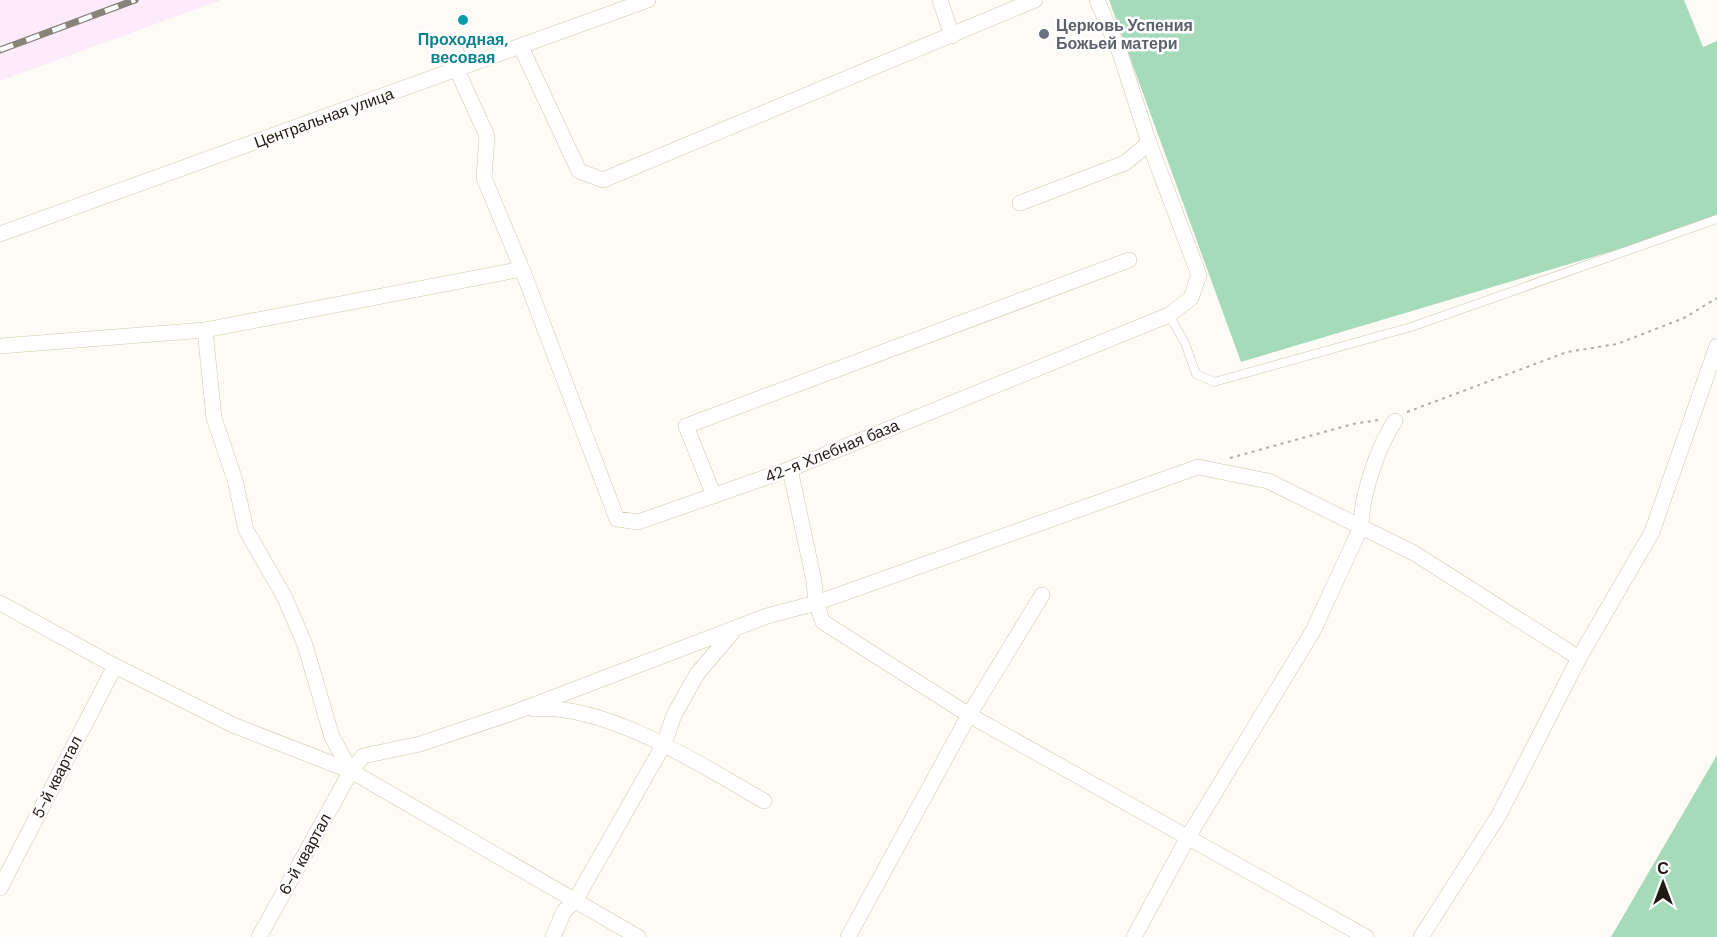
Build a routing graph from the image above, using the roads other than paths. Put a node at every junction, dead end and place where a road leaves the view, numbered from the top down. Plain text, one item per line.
1 (648, 0) edge
2 (939, 0) edge
3 (1035, 0) edge
4 (1097, 0) edge
5 (952, 36) junction
6 (466, 44) dead end
7 (521, 47) junction
8 (474, 64) junction
9 (458, 70) junction
10 (1149, 143) junction
11 (1020, 203) dead end
12 (1717, 219) edge
13 (0, 234) edge
14 (1129, 260) dead end
15 (522, 269) junction
16 (1168, 315) junction
17 (205, 330) junction
18 (0, 346) edge
19 (1717, 346) edge
20 (1395, 421) road end
21 (790, 469) junction
22 (714, 496) junction
23 (1361, 527) junction
24 (1042, 595) dead end
25 (0, 603) edge
26 (816, 603) junction
27 (733, 631) junction
28 (1579, 657) junction
29 (114, 666) junction
30 (518, 711) junction
31 (969, 715) junction
32 (664, 744) junction
33 (351, 771) junction
34 (764, 801) dead end
35 (1188, 837) junction
36 (0, 888) edge
37 (575, 901) junction
38 (259, 937) edge
39 (553, 937) edge
40 (638, 937) edge
41 (848, 937) edge
42 (1134, 937) edge
43 (1366, 937) edge
44 (1421, 937) edge

1 - 7 street, Центральная улица
2 - 5 street
3 - 5 street
4 - 10 street, 42-я Хлебная база
5 - 7 street
6 - 8 lane
7 - 8 street, Центральная улица
8 - 9 street, Центральная улица
9 - 13 street, Центральная улица
9 - 15 street, 42-я Хлебная база
10 - 11 street
10 - 16 street, 42-я Хлебная база
12 - 16 lane
14 - 22 street
15 - 17 street
15 - 22 street, 42-я Хлебная база
16 - 21 street, 42-я Хлебная база
17 - 18 street
17 - 33 street
19 - 28 street
20 - 23 street
21 - 22 street, 42-я Хлебная база
21 - 26 street
23 - 26 street
23 - 28 street
23 - 35 street
24 - 31 street
25 - 29 street
26 - 27 street
26 - 31 street
27 - 30 street
27 - 32 street
28 - 44 street
29 - 33 street
29 - 36 street, 5-й квартал
30 - 32 street
30 - 33 street
31 - 35 street
31 - 41 street
32 - 34 street
32 - 37 street
33 - 37 street
33 - 38 street, 6-й квартал
35 - 42 street
35 - 43 street
37 - 39 street
37 - 40 street

